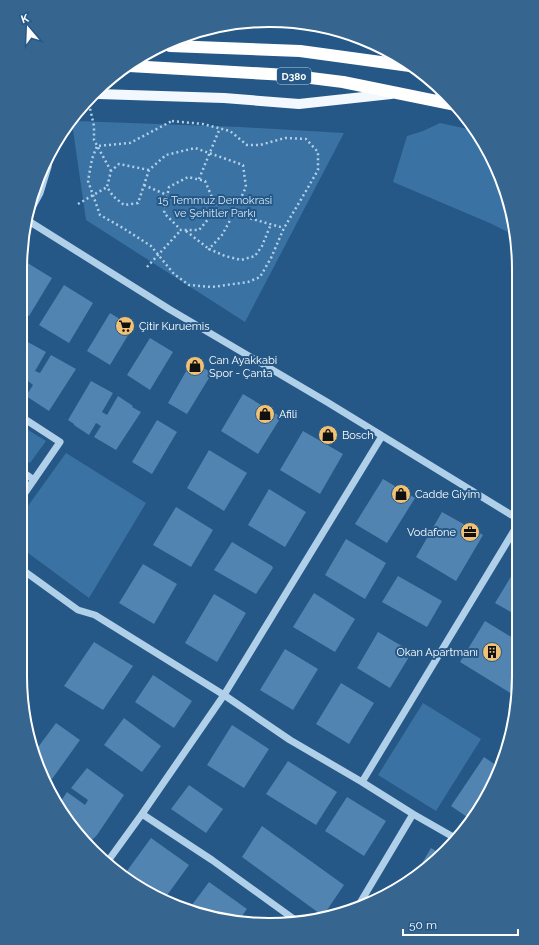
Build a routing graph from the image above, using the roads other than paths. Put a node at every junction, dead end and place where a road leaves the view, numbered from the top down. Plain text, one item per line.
1 (175, 46) edge
2 (399, 64) edge
3 (137, 66) edge
4 (400, 93) junction
5 (102, 94) edge
6 (438, 95) edge
7 (44, 180) edge
8 (39, 195) edge
9 (32, 223) edge
10 (27, 421) edge
11 (382, 436) junction
12 (27, 475) edge
13 (34, 480) junction
14 (27, 490) edge
15 (512, 515) edge
16 (512, 534) edge
17 (27, 573) edge
18 (224, 695) junction
19 (362, 782) junction
20 (142, 814) junction
21 (413, 814) junction
22 (451, 836) edge
23 (110, 858) edge
24 (362, 900) edge
25 (291, 917) edge

1 - 2 highway, D380
3 - 4 highway, D380
4 - 5 main road
4 - 6 highway, D380
7 - 8 street
9 - 11 street
10 - 13 street
11 - 15 street
11 - 18 street
12 - 13 street
13 - 14 street
16 - 19 street
17 - 18 street
18 - 19 street
18 - 20 street
19 - 21 street
20 - 23 street
20 - 25 street
21 - 22 street
21 - 24 street

